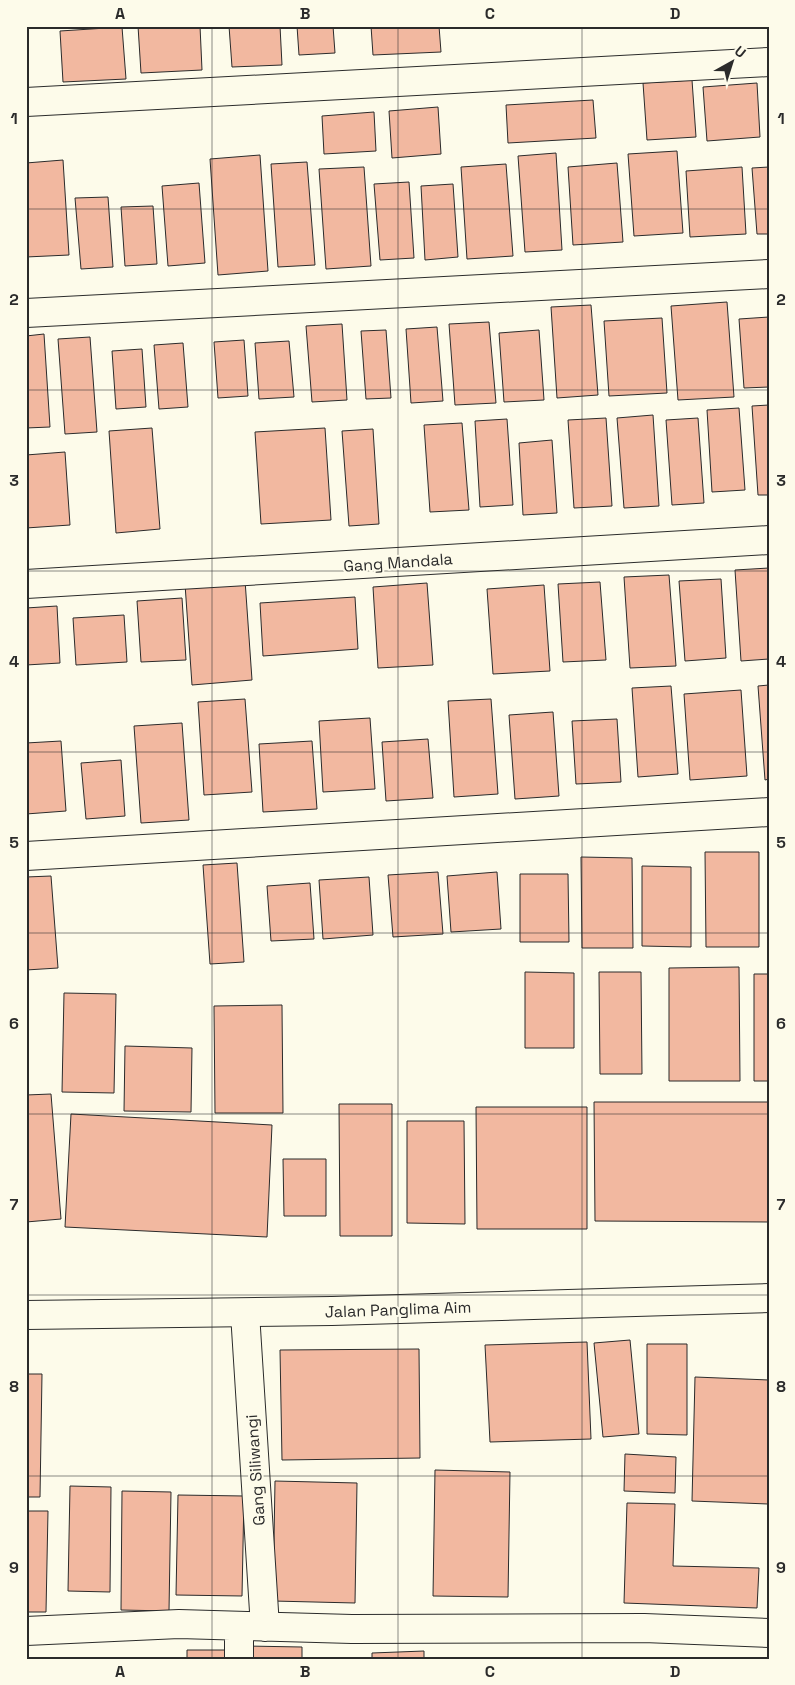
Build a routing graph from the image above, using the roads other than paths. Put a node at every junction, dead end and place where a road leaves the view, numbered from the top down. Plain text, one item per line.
1 (769, 62) edge
2 (26, 102) edge
3 (769, 274) edge
4 (26, 313) edge
5 (769, 540) edge
6 (26, 584) edge
7 (769, 812) edge
8 (26, 856) edge
9 (769, 1298) edge
10 (245, 1313) junction
11 (26, 1315) edge
12 (252, 1626) junction
13 (26, 1631) edge
14 (769, 1633) edge
15 (239, 1659) edge

1 - 2 street
3 - 4 street
5 - 6 street, Gang Mandala
7 - 8 street
9 - 10 street, Jalan Panglima Aim
10 - 11 street, Jalan Panglima Aim
10 - 12 street, Gang Siliwangi
12 - 13 street
12 - 14 street
12 - 15 street, Gang Siliwangi

